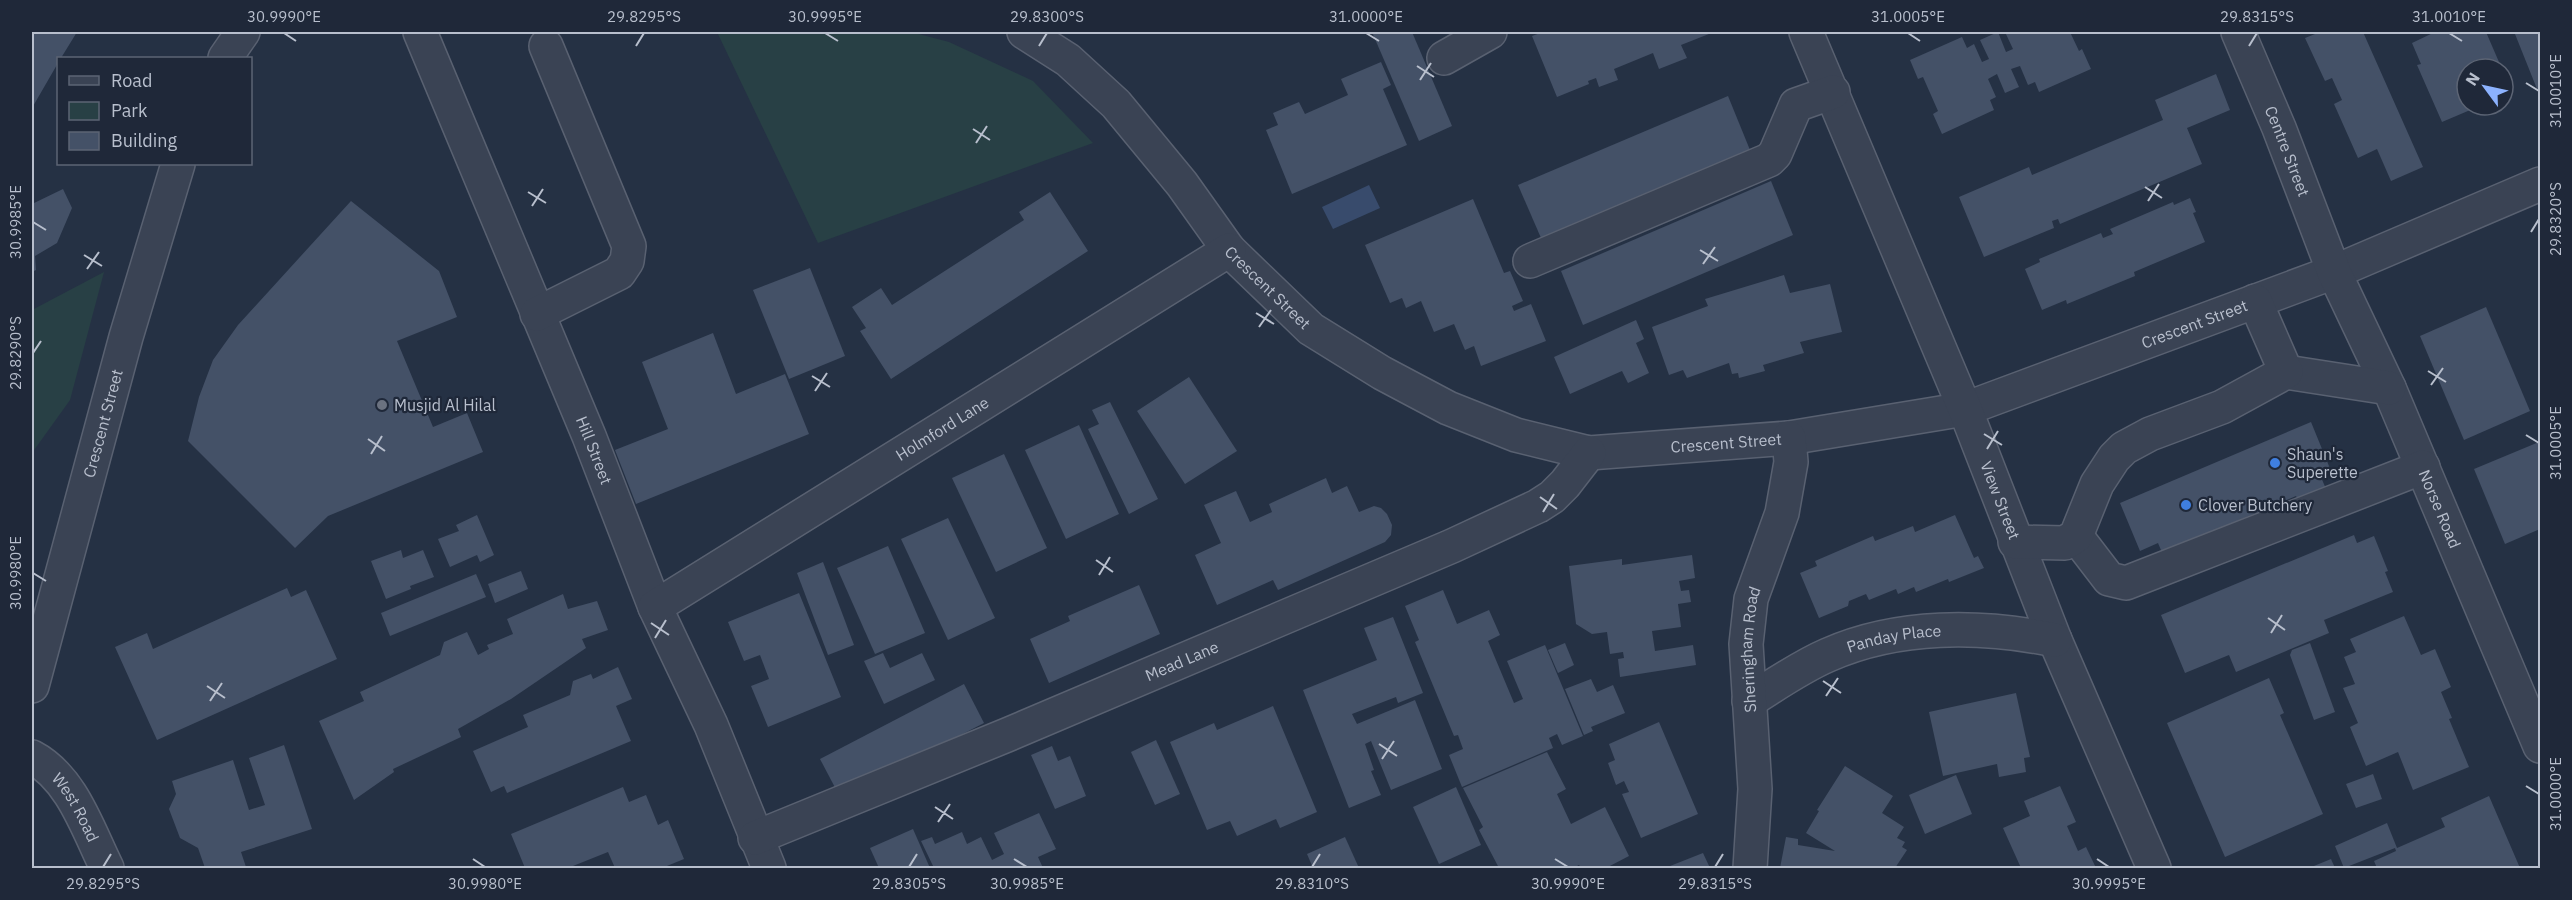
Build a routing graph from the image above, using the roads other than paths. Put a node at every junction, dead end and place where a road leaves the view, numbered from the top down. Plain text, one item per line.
1 (243, 32) edge
2 (420, 32) edge
3 (1490, 32) edge
4 (1806, 32) edge
5 (2238, 32) edge
6 (1033, 34) edge
7 (546, 46) dead end
8 (226, 57) edge
9 (1444, 57) dead end
10 (1833, 92) junction
11 (178, 165) edge
12 (2541, 184) edge
13 (1229, 250) junction
14 (1530, 261) dead end
15 (2334, 272) junction
16 (2255, 301) junction
17 (537, 314) junction
18 (2286, 372) junction
19 (2389, 388) junction
20 (1965, 409) junction
21 (1789, 438) junction
22 (1589, 453) junction
23 (2423, 467) junction
24 (2076, 536) junction
25 (2015, 542) junction
26 (655, 607) junction
27 (2055, 640) junction
28 (32, 678) edge
29 (1749, 701) junction
30 (2541, 746) edge
31 (32, 758) edge
32 (755, 838) junction
33 (107, 868) edge
34 (769, 868) edge
35 (1750, 868) edge
36 (2154, 868) edge

1 - 8 street
2 - 17 street, Hill Street
3 - 9 street
4 - 10 street, View Street
5 - 15 street, Centre Street
6 - 13 street, Crescent Street
7 - 17 street
10 - 14 street
10 - 20 street, View Street
11 - 28 street, Crescent Street
12 - 15 street, Crescent Street
13 - 22 street, Crescent Street
13 - 26 street, Holmford Lane
15 - 16 street, Crescent Street
15 - 19 street, Norse Road
16 - 18 street
16 - 20 street, Crescent Street
17 - 26 street, Hill Street
18 - 19 street
18 - 24 street
19 - 23 street, Norse Road
20 - 21 street, Crescent Street
20 - 25 street, View Street
21 - 22 street, Crescent Street
21 - 29 street, Sheringham Road
22 - 32 street, Mead Lane
23 - 24 street
23 - 30 street, Norse Road
24 - 25 street
25 - 27 street, View Street
26 - 32 street, Hill Street
27 - 29 street, Panday Place
27 - 36 street, View Street
29 - 35 street, Sheringham Road
31 - 33 street, West Road
32 - 34 street, Hill Street

